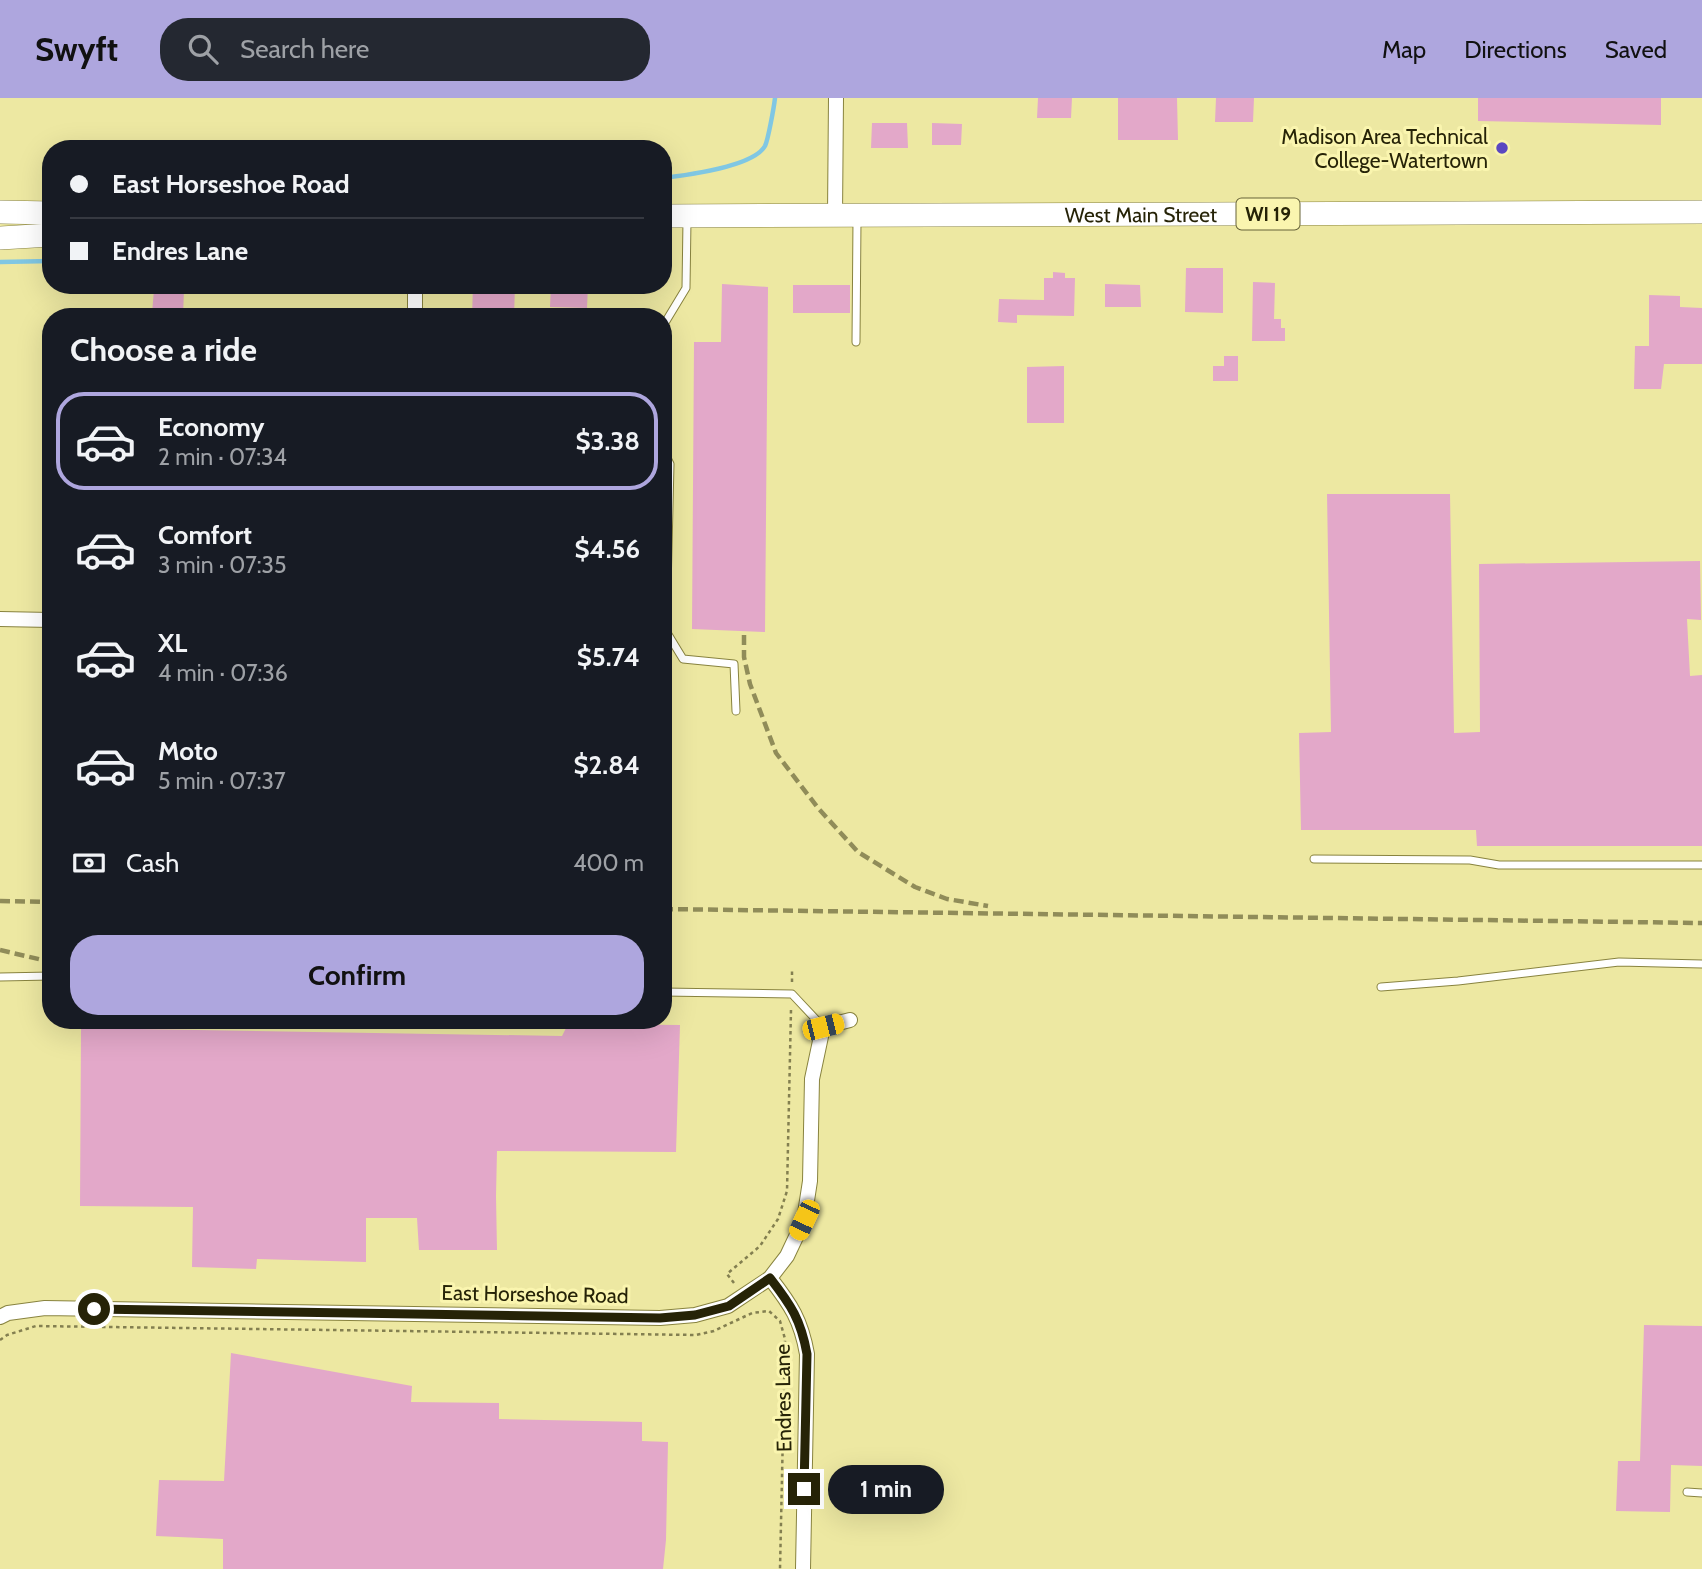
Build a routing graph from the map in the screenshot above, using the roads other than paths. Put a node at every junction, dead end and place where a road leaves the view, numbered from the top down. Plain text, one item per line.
1 (836, 98) edge
2 (0, 212) edge
3 (1702, 212) edge
4 (42, 213) edge
5 (846, 215) junction
6 (672, 216) edge
7 (687, 216) junction
8 (42, 236) edge
9 (0, 238) edge
10 (672, 311) edge
11 (856, 342) dead end
12 (0, 620) edge
13 (42, 620) edge
14 (672, 641) edge
15 (736, 710) dead end
16 (1314, 859) dead end
17 (1702, 865) edge
18 (1702, 964) edge
19 (42, 976) edge
20 (0, 977) edge
21 (1381, 987) dead end
22 (672, 992) edge
23 (850, 1020) dead end
24 (823, 1027) junction
25 (770, 1278) junction
26 (0, 1317) edge
27 (1687, 1492) dead end
28 (1702, 1493) edge
29 (803, 1569) edge

1 - 5 street
2 - 4 main road
3 - 5 main road, West Main Street / WI 19
5 - 7 main road, West Main Street / WI 19
5 - 11 lane
6 - 7 main road, West Main Street / WI 19
7 - 10 lane
8 - 9 main road
12 - 13 street
14 - 15 lane
16 - 17 lane
18 - 21 lane
19 - 20 lane
22 - 24 lane
23 - 24 street
24 - 25 street, East Horseshoe Road
25 - 26 street, East Horseshoe Road
25 - 29 street, Endres Lane
27 - 28 lane

